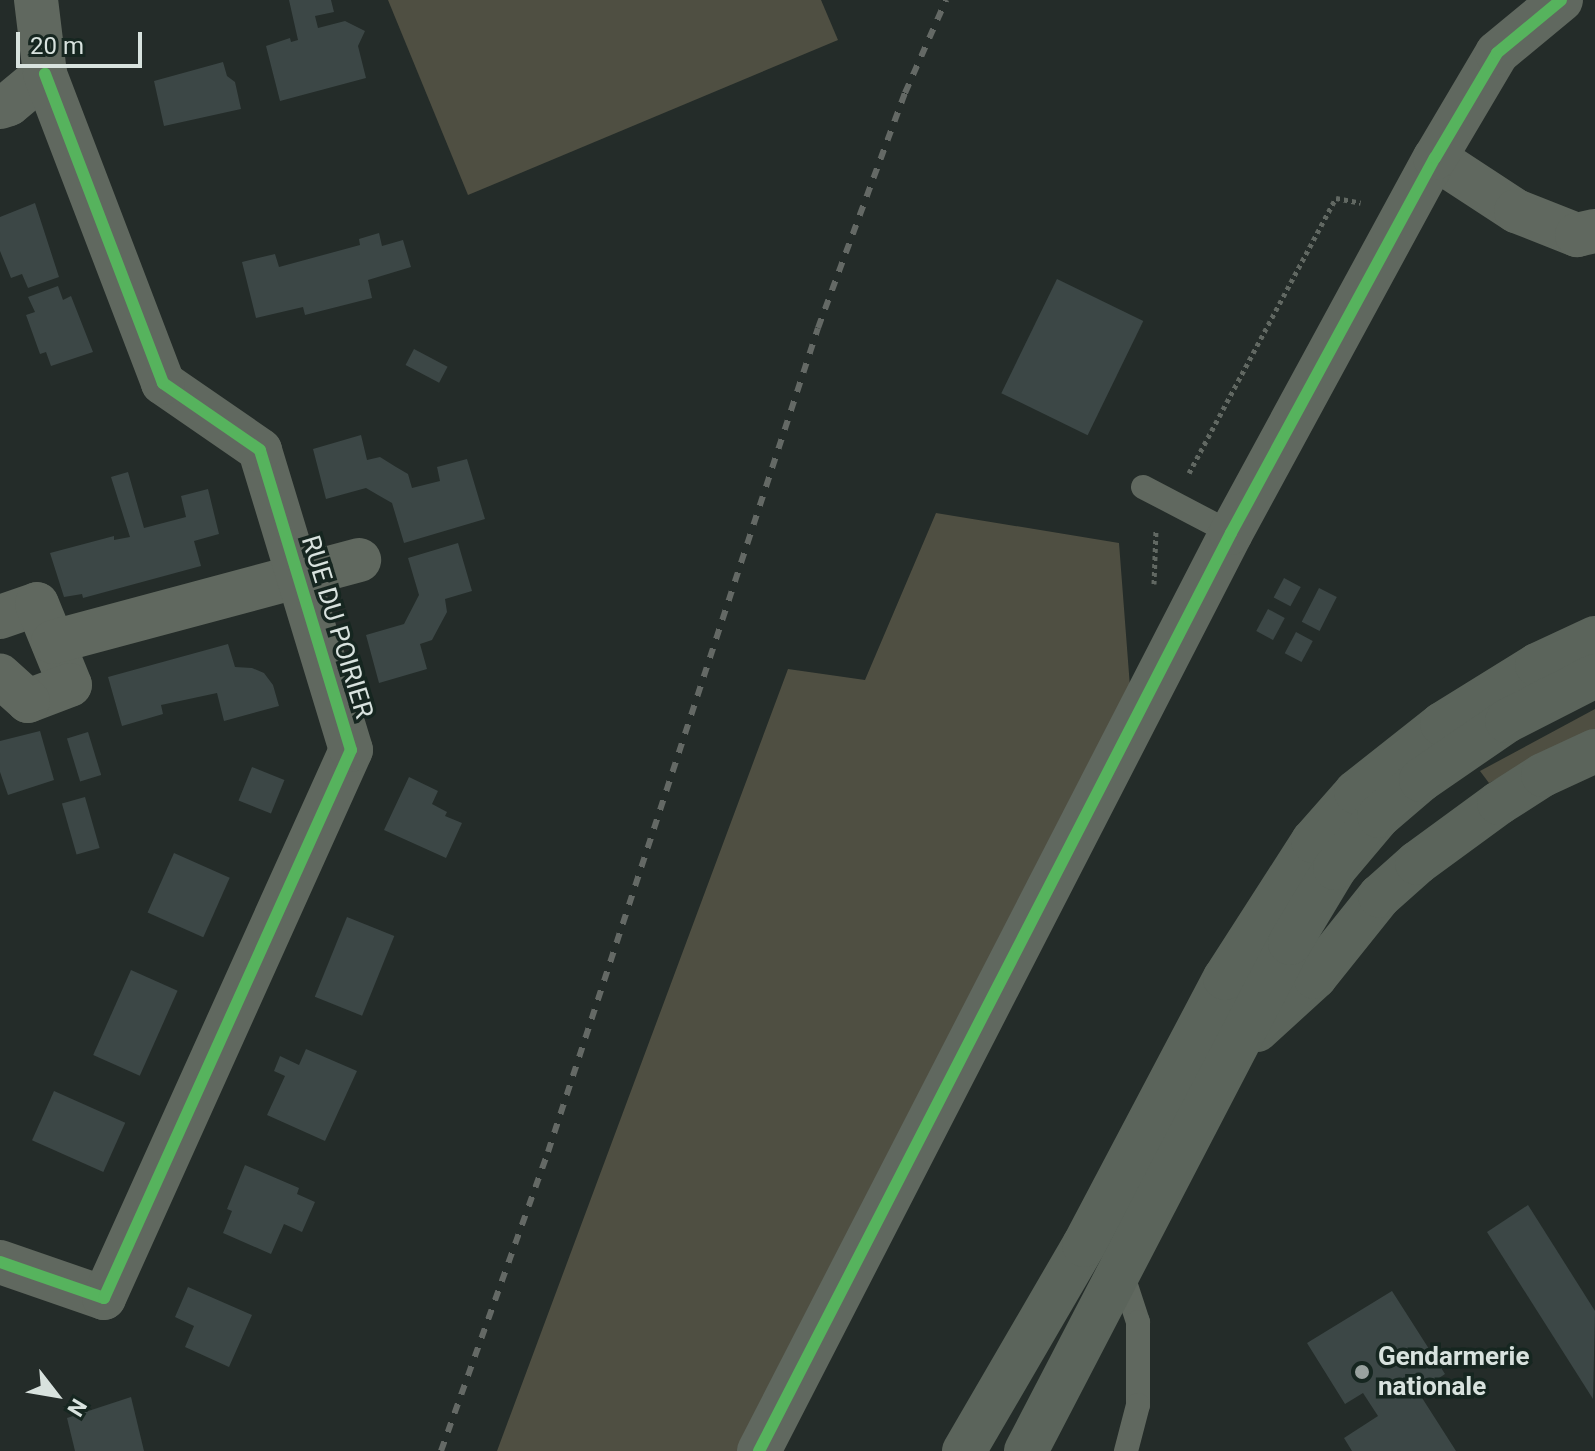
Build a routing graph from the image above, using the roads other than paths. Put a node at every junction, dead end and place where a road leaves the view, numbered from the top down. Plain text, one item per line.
1 (36, 0) edge
2 (1561, 0) edge
3 (45, 74) junction
4 (0, 107) edge
5 (1435, 158) junction
6 (1595, 231) edge
7 (1143, 487) dead end
8 (1231, 533) junction
9 (359, 560) dead end
10 (298, 576) junction
11 (0, 617) edge
12 (1595, 638) edge
13 (53, 642) junction
14 (0, 676) edge
15 (1595, 676) edge
16 (1595, 751) edge
17 (1238, 1047) junction
18 (0, 1262) edge
19 (1121, 1270) junction
20 (759, 1451) edge
21 (964, 1451) edge
22 (1026, 1451) edge
23 (1126, 1451) edge

1 - 3 street, RUE DU POIRIER
2 - 5 street
3 - 4 street
3 - 10 street, RUE DU POIRIER
5 - 6 street
5 - 8 street
7 - 8 lane
8 - 20 street
9 - 10 street, RUE DU POIRIER
10 - 13 street, RUE DU POIRIER
10 - 18 street, RUE DU POIRIER
11 - 13 street
12 - 21 highway
13 - 14 street
15 - 17 highway
16 - 17 highway
17 - 19 highway
19 - 22 highway
19 - 23 lane

